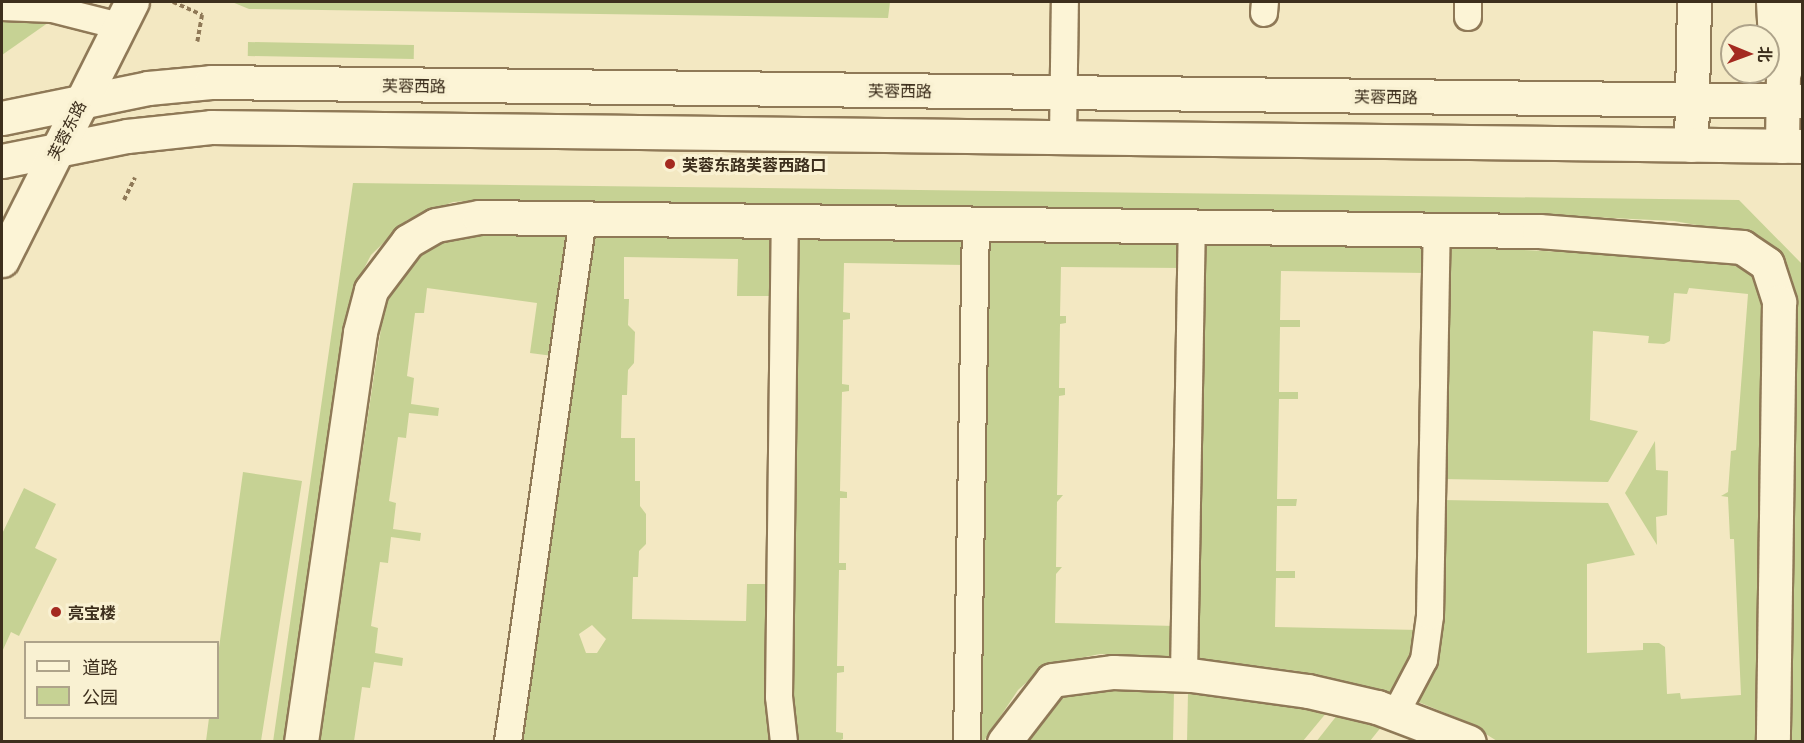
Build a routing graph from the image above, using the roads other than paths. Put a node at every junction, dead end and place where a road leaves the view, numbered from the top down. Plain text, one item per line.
1 (1065, 2) edge
2 (1694, 2) edge
3 (1770, 2) edge
4 (1799, 2) edge
5 (2, 7) edge
6 (125, 14) edge
7 (1063, 92) junction
8 (1789, 93) edge
9 (81, 100) junction
10 (1692, 100) junction
11 (2, 118) edge
12 (1063, 137) junction
13 (1692, 145) junction
14 (1792, 146) edge
15 (55, 150) junction
16 (2, 161) edge
17 (583, 218) junction
18 (785, 221) junction
19 (976, 224) junction
20 (1192, 226) junction
21 (1437, 229) dead end
22 (2, 260) edge
23 (1184, 675) junction
24 (1396, 713) junction
25 (301, 741) edge
26 (508, 741) edge
27 (784, 741) edge
28 (967, 741) edge
29 (1004, 741) edge
30 (1469, 741) edge
31 (1773, 741) edge

1 - 7 lane
2 - 10 main road
3 - 8 lane
4 - 8 main road
5 - 6 lane
6 - 9 main road, 芙蓉东路
7 - 9 main road, 芙蓉西路
7 - 10 main road, 芙蓉西路
7 - 12 lane
8 - 10 main road, 芙蓉西路
8 - 14 main road
9 - 11 main road, 芙蓉西路
9 - 15 main road, 芙蓉东路
10 - 13 main road
12 - 13 main road
12 - 15 main road
13 - 14 main road
15 - 16 main road
15 - 22 main road, 芙蓉东路
17 - 18 main road
17 - 25 main road
17 - 26 lane
18 - 19 main road
18 - 27 lane
19 - 20 main road
19 - 28 lane
20 - 23 lane
20 - 31 main road
21 - 24 lane
23 - 24 main road
23 - 29 main road
24 - 30 main road

